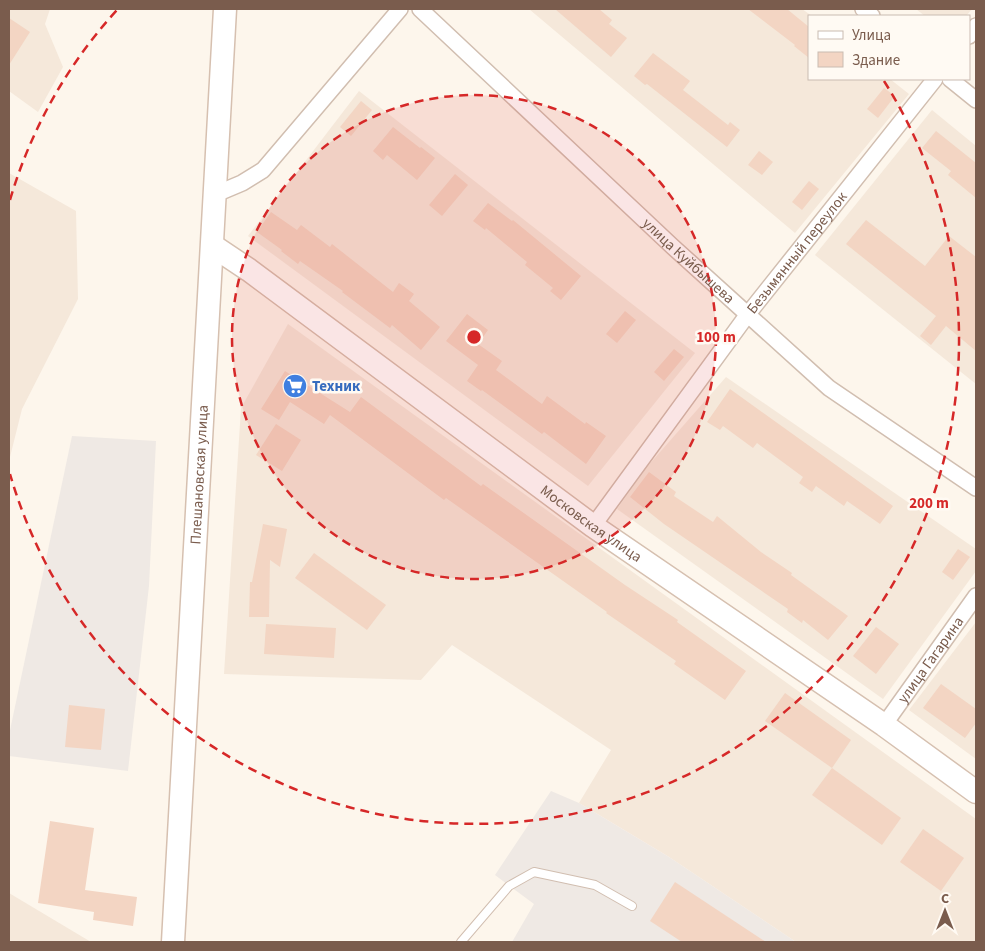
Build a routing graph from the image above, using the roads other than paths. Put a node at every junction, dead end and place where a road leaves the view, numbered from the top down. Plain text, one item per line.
1 (225, 9) edge
2 (400, 9) edge
3 (420, 9) edge
4 (934, 80) edge
5 (951, 80) edge
6 (976, 100) edge
7 (216, 194) junction
8 (213, 246) junction
9 (748, 314) junction
10 (976, 488) edge
11 (593, 526) junction
12 (976, 596) edge
13 (884, 725) junction
14 (976, 792) edge
15 (632, 906) dead end
16 (173, 942) edge
17 (461, 942) edge

1 - 7 street, Плешановская улица
2 - 7 street
3 - 9 street, улица Куйбышева
4 - 9 street, Безымянный переулок
5 - 6 street
7 - 8 street, Плешановская улица
8 - 11 street, Московская улица
8 - 16 street, Плешановская улица
9 - 10 street, улица Куйбышева
9 - 11 street, Безымянный переулок
11 - 13 street, Московская улица
12 - 13 street, улица Гагарина
13 - 14 street, Московская улица
15 - 17 lane

